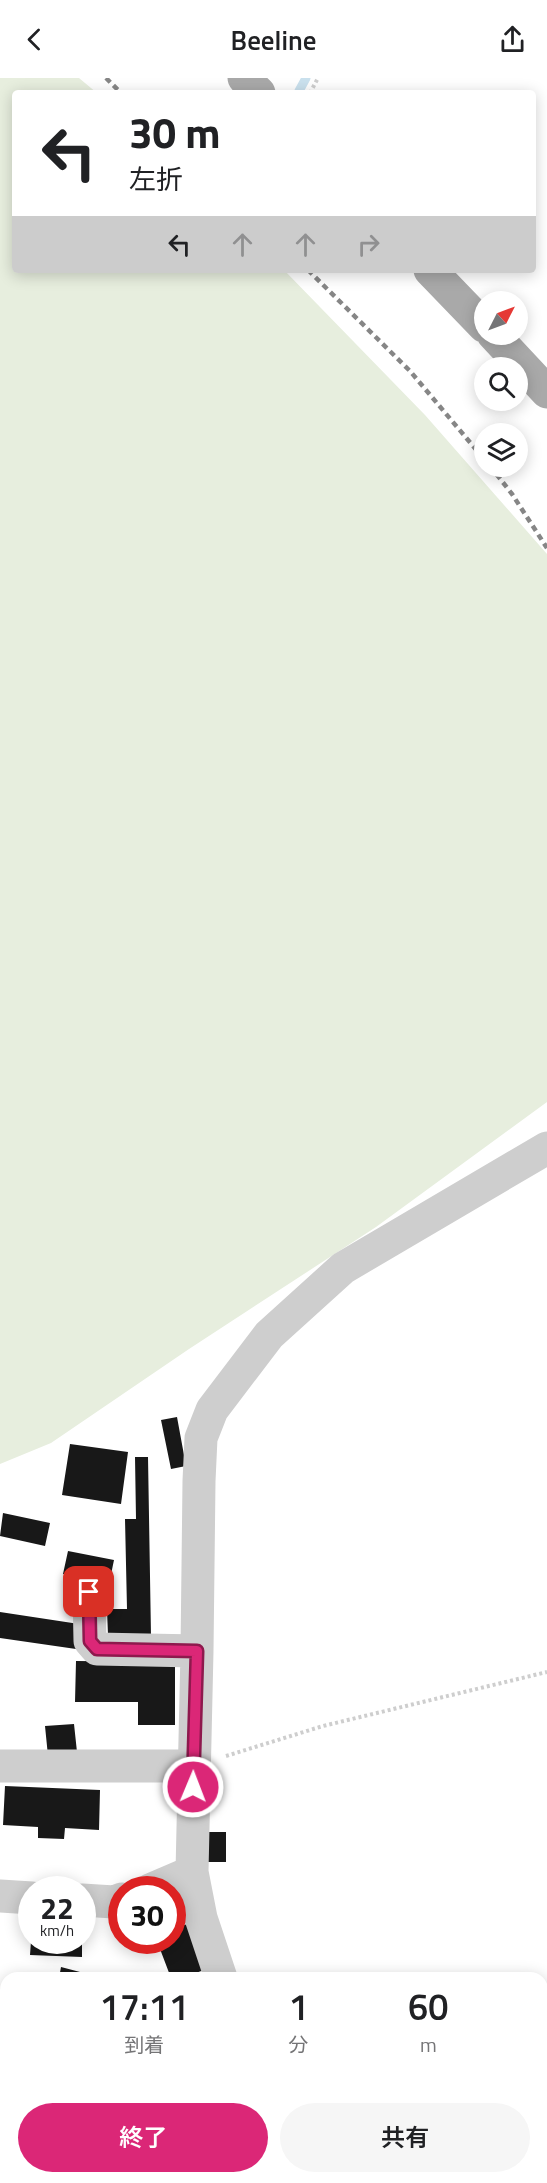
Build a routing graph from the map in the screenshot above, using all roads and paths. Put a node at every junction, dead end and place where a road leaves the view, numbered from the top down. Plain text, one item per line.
1 (244, 78) edge
2 (256, 90) edge
3 (433, 273) edge
4 (474, 316) edge
5 (503, 345) edge
6 (547, 392) edge
7 (547, 1148) edge
8 (89, 1592) dead end
9 (197, 1651) junction
10 (547, 1672) edge
11 (0, 1766) edge
12 (193, 1766) junction
13 (192, 1872) junction
14 (183, 1876) edge
15 (0, 1896) edge
16 (18, 1897) edge
17 (219, 1972) edge

1 - 2 main road
3 - 4 main road
5 - 6 main road
7 - 9 street
8 - 9 street
9 - 12 street
10 - 12 path
11 - 12 street
12 - 13 street
13 - 14 street
13 - 17 street
15 - 16 street

